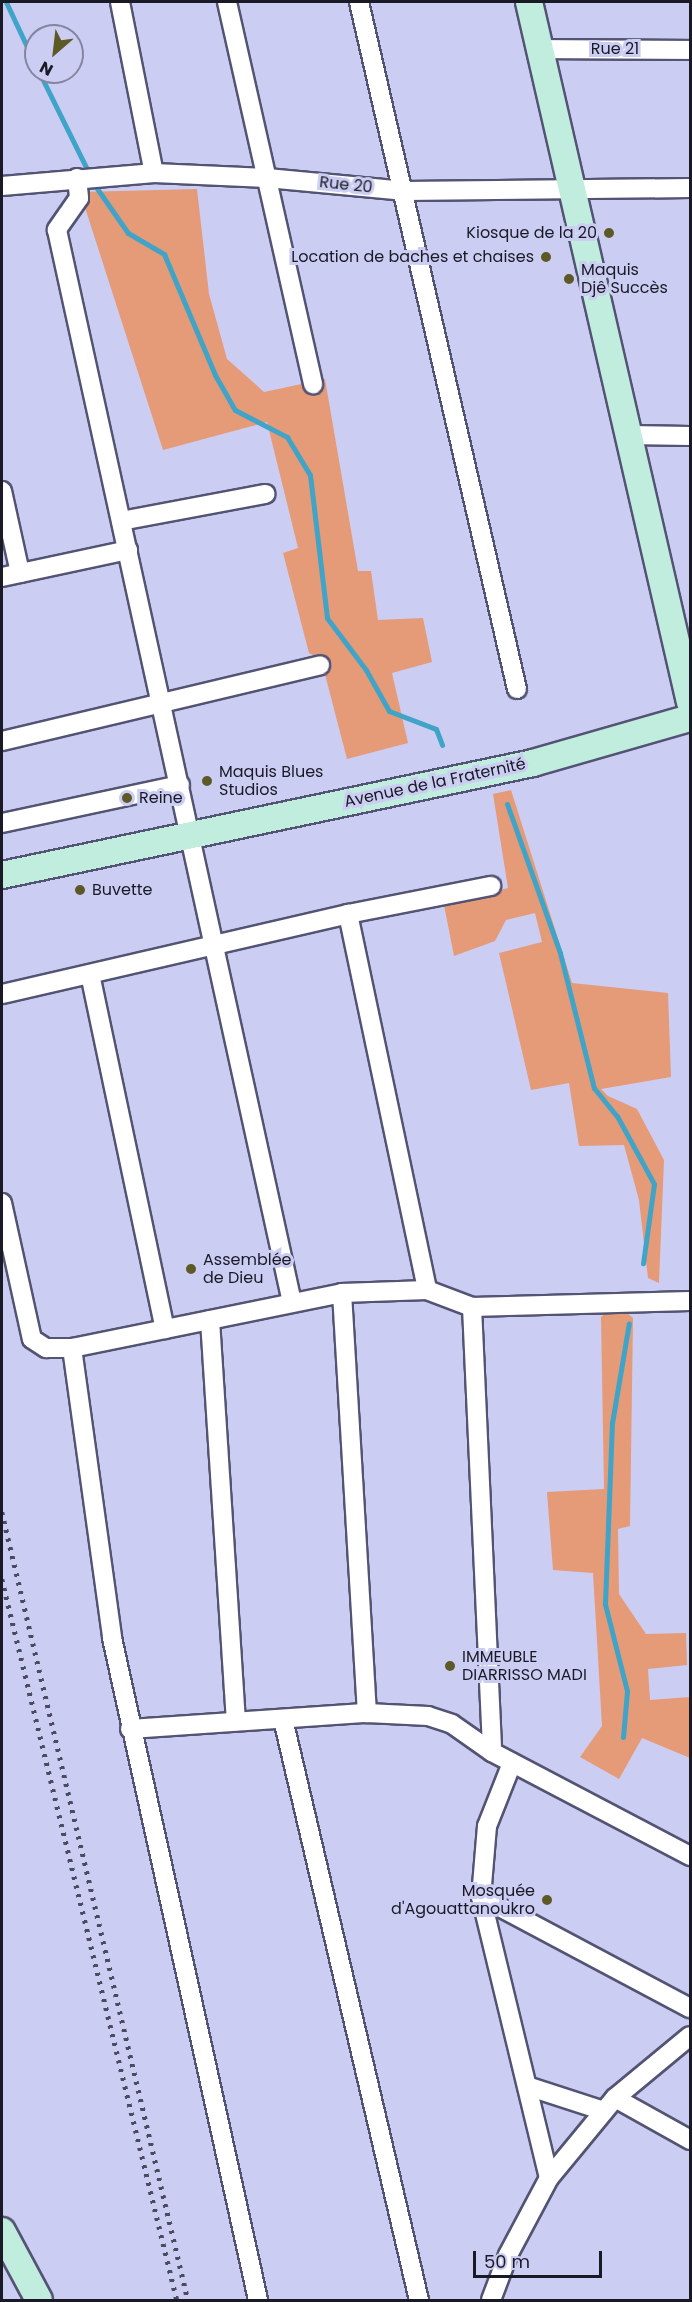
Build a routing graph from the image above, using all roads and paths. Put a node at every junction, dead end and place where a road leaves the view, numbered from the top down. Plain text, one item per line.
1 (120, 2) edge
2 (227, 2) edge
3 (359, 2) edge
4 (529, 2) edge
5 (539, 49) junction
6 (690, 50) edge
7 (154, 173) junction
8 (77, 178) junction
9 (267, 178) junction
10 (2, 186) edge
11 (571, 188) junction
12 (690, 189) edge
13 (405, 191) junction
14 (313, 384) dead end
15 (628, 435) junction
16 (690, 436) edge
17 (2, 491) edge
18 (265, 494) dead end
19 (121, 521) junction
20 (128, 550) junction
21 (20, 573) junction
22 (2, 577) edge
23 (320, 664) dead end
24 (517, 689) dead end
25 (162, 702) junction
26 (690, 702) edge
27 (690, 718) edge
28 (2, 741) edge
29 (180, 785) junction
30 (2, 823) edge
31 (191, 835) junction
32 (2, 875) edge
33 (491, 886) dead end
34 (348, 914) junction
35 (217, 946) junction
36 (90, 974) junction
37 (2, 994) edge
38 (2, 1203) edge
39 (427, 1290) junction
40 (342, 1293) junction
41 (690, 1300) edge
42 (292, 1302) junction
43 (472, 1307) junction
44 (210, 1320) junction
45 (165, 1329) junction
46 (72, 1348) junction
47 (367, 1713) junction
48 (283, 1719) junction
49 (236, 1721) junction
50 (130, 1729) junction
51 (492, 1752) junction
52 (512, 1763) junction
53 (690, 1856) edge
54 (481, 1897) junction
55 (690, 2008) edge
56 (690, 2036) edge
57 (527, 2086) junction
58 (610, 2105) junction
59 (690, 2140) edge
60 (549, 2178) junction
61 (2, 2231) edge
62 (39, 2301) edge
63 (258, 2301) edge
64 (419, 2301) edge
65 (491, 2301) edge

1 - 7 street
2 - 9 street
3 - 13 street
4 - 5 street
5 - 6 street, Rue 21
5 - 11 street
7 - 8 street, Rue 20
7 - 9 street, Rue 20
8 - 10 street, Rue 20
8 - 19 street
9 - 13 street, Rue 20
9 - 14 street
11 - 12 street, Rue 20
11 - 13 street, Rue 20
11 - 15 street
13 - 24 street
15 - 16 street
15 - 26 street
17 - 21 street
18 - 19 street
19 - 20 street
20 - 21 street
20 - 25 street
21 - 22 street
23 - 25 street
25 - 28 street
25 - 29 street
27 - 31 street, Avenue de la Fraternité
29 - 30 street
29 - 31 street
31 - 32 street, Avenue de la Fraternité
31 - 35 street
33 - 34 street
34 - 35 street
34 - 39 street
35 - 36 street
35 - 42 street
36 - 37 street
36 - 45 street
38 - 46 street
39 - 40 street
39 - 43 street
40 - 42 street
40 - 47 street
41 - 43 street
42 - 44 street
43 - 51 street
44 - 45 street
44 - 49 street
45 - 46 street
46 - 50 street
47 - 48 street
47 - 51 street
48 - 49 street
48 - 64 street
49 - 50 street
50 - 63 street
51 - 52 street
52 - 53 street
52 - 54 street
54 - 55 street
54 - 57 street
56 - 58 street
57 - 58 street
57 - 60 street
58 - 59 street
58 - 60 street
60 - 65 street
61 - 62 street

